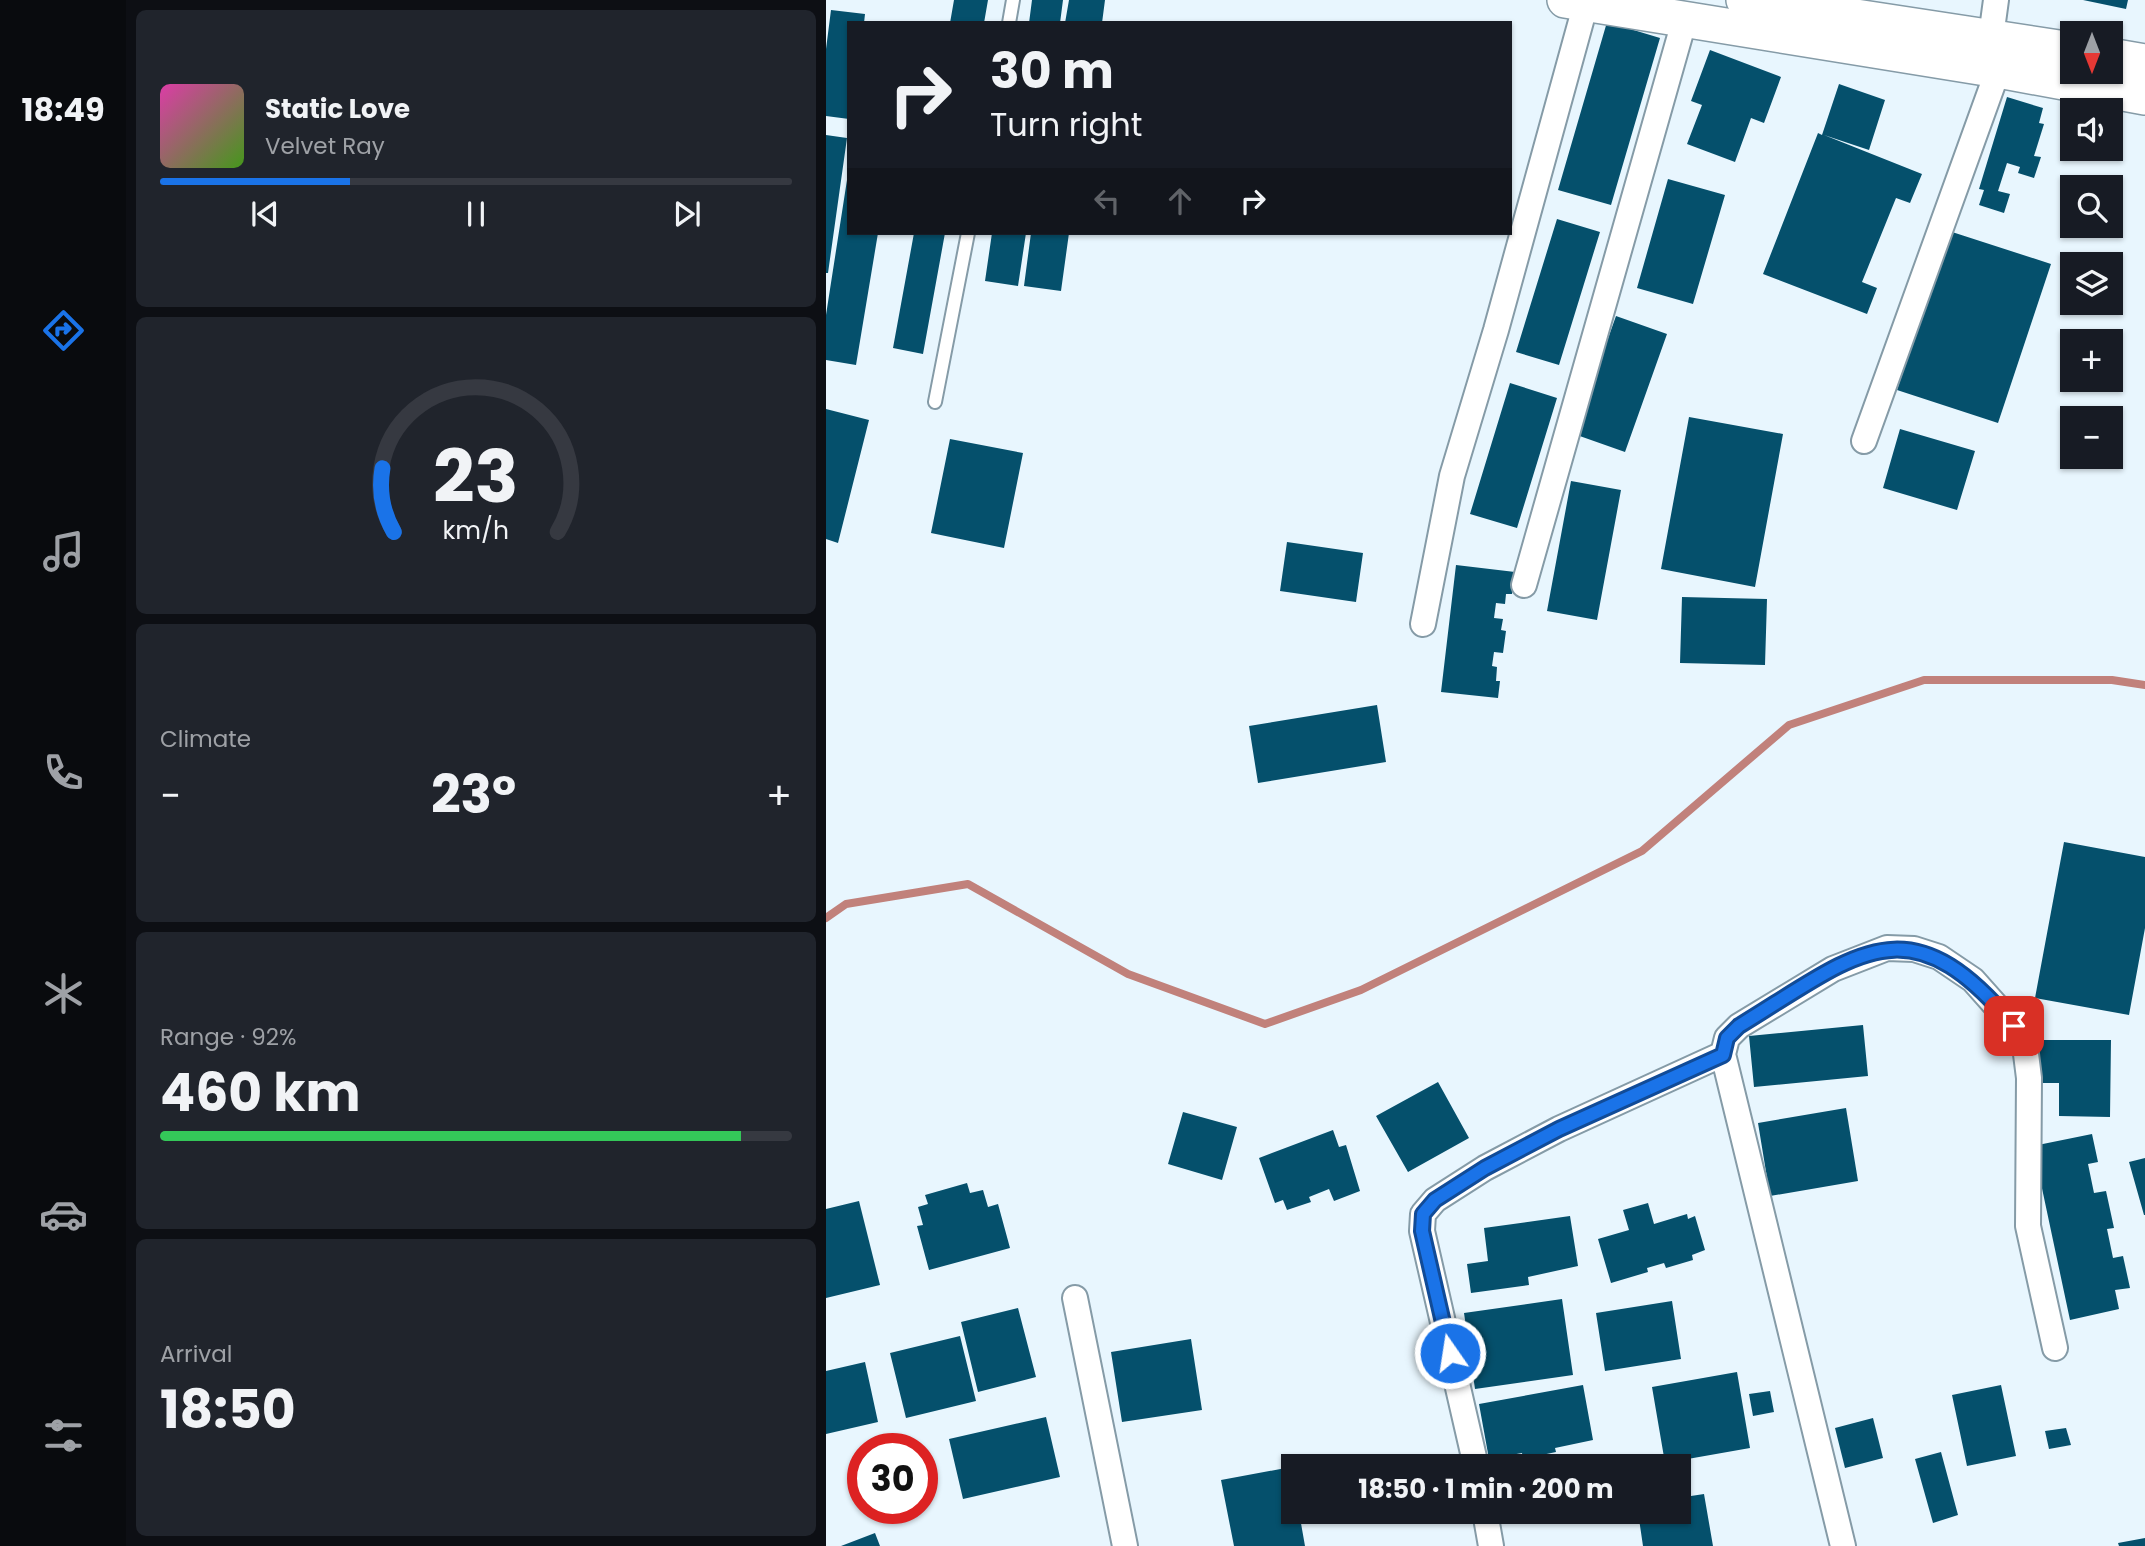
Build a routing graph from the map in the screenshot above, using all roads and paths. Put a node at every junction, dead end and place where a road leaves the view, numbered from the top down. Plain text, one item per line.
1 (1013, 0) edge
2 (1745, 0) edge
3 (1996, 0) edge
4 (1576, 1) edge
5 (1783, 3) edge
6 (1685, 18) junction
7 (1009, 21) edge
8 (2060, 50) edge
9 (1995, 53) junction
10 (2123, 59) edge
11 (2145, 62) edge
12 (2145, 97) edge
13 (968, 235) edge
14 (935, 402) dead end
15 (1864, 441) dead end
16 (1524, 585) dead end
17 (1423, 624) dead end
18 (1723, 1055) junction
19 (1075, 1298) dead end
20 (2055, 1348) dead end
21 (1473, 1454) edge
22 (1487, 1524) edge
23 (1125, 1546) edge
24 (1492, 1546) edge
25 (1843, 1546) edge

1 - 7 lane
2 - 5 main road
3 - 9 street
4 - 6 main road
4 - 17 street
5 - 9 main road
6 - 9 main road
6 - 16 street
8 - 9 main road
9 - 12 main road
9 - 15 street
10 - 11 main road
13 - 14 lane
18 - 20 street
18 - 21 street
18 - 25 street
19 - 23 street
22 - 24 street

